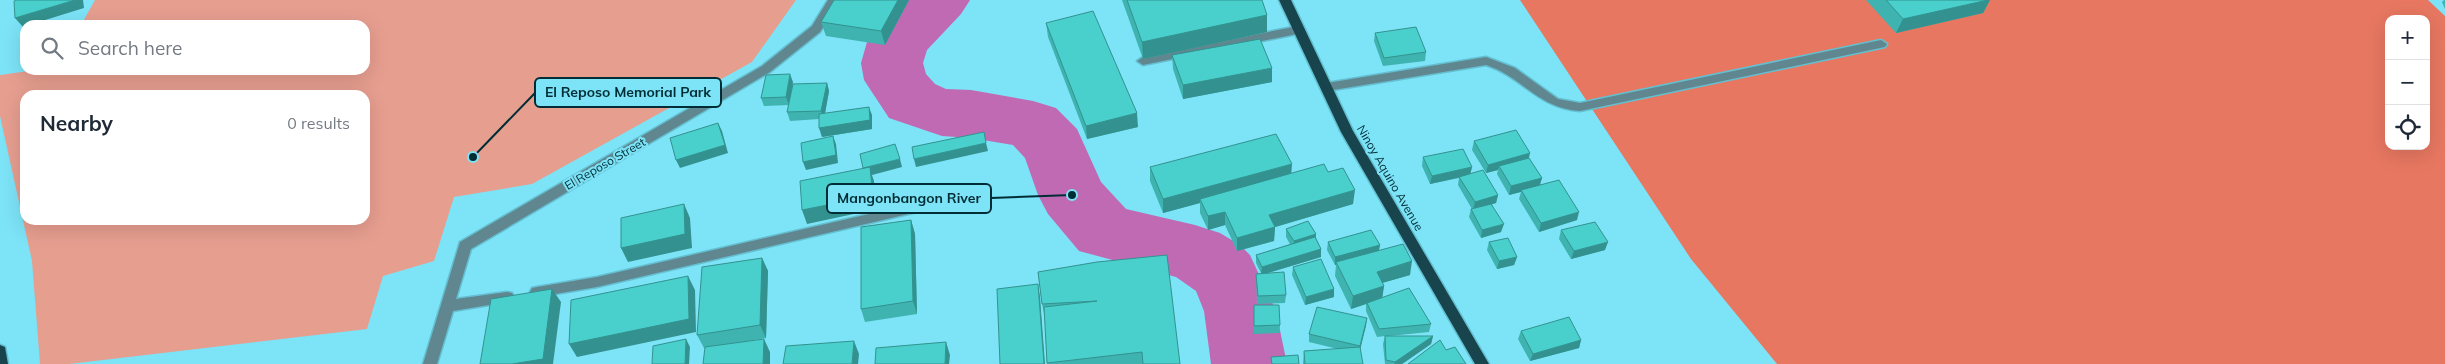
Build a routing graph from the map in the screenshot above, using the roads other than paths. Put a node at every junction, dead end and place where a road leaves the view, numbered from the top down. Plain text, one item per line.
1 (834, 0) edge
2 (1285, 0) edge
3 (1298, 30) junction
4 (1881, 44) dead end
5 (1143, 61) dead end
6 (1327, 87) junction
7 (977, 194) dead end
8 (448, 306) junction
9 (0, 352) edge
10 (1, 364) edge
11 (430, 364) edge
12 (1482, 364) edge

1 - 8 street, El Reposo Street
2 - 3 main road, Ninoy Aquino Avenue
3 - 5 street
3 - 6 main road, Ninoy Aquino Avenue
4 - 6 street
6 - 12 main road, Ninoy Aquino Avenue
7 - 8 street
8 - 11 street, El Reposo Street
9 - 10 main road

